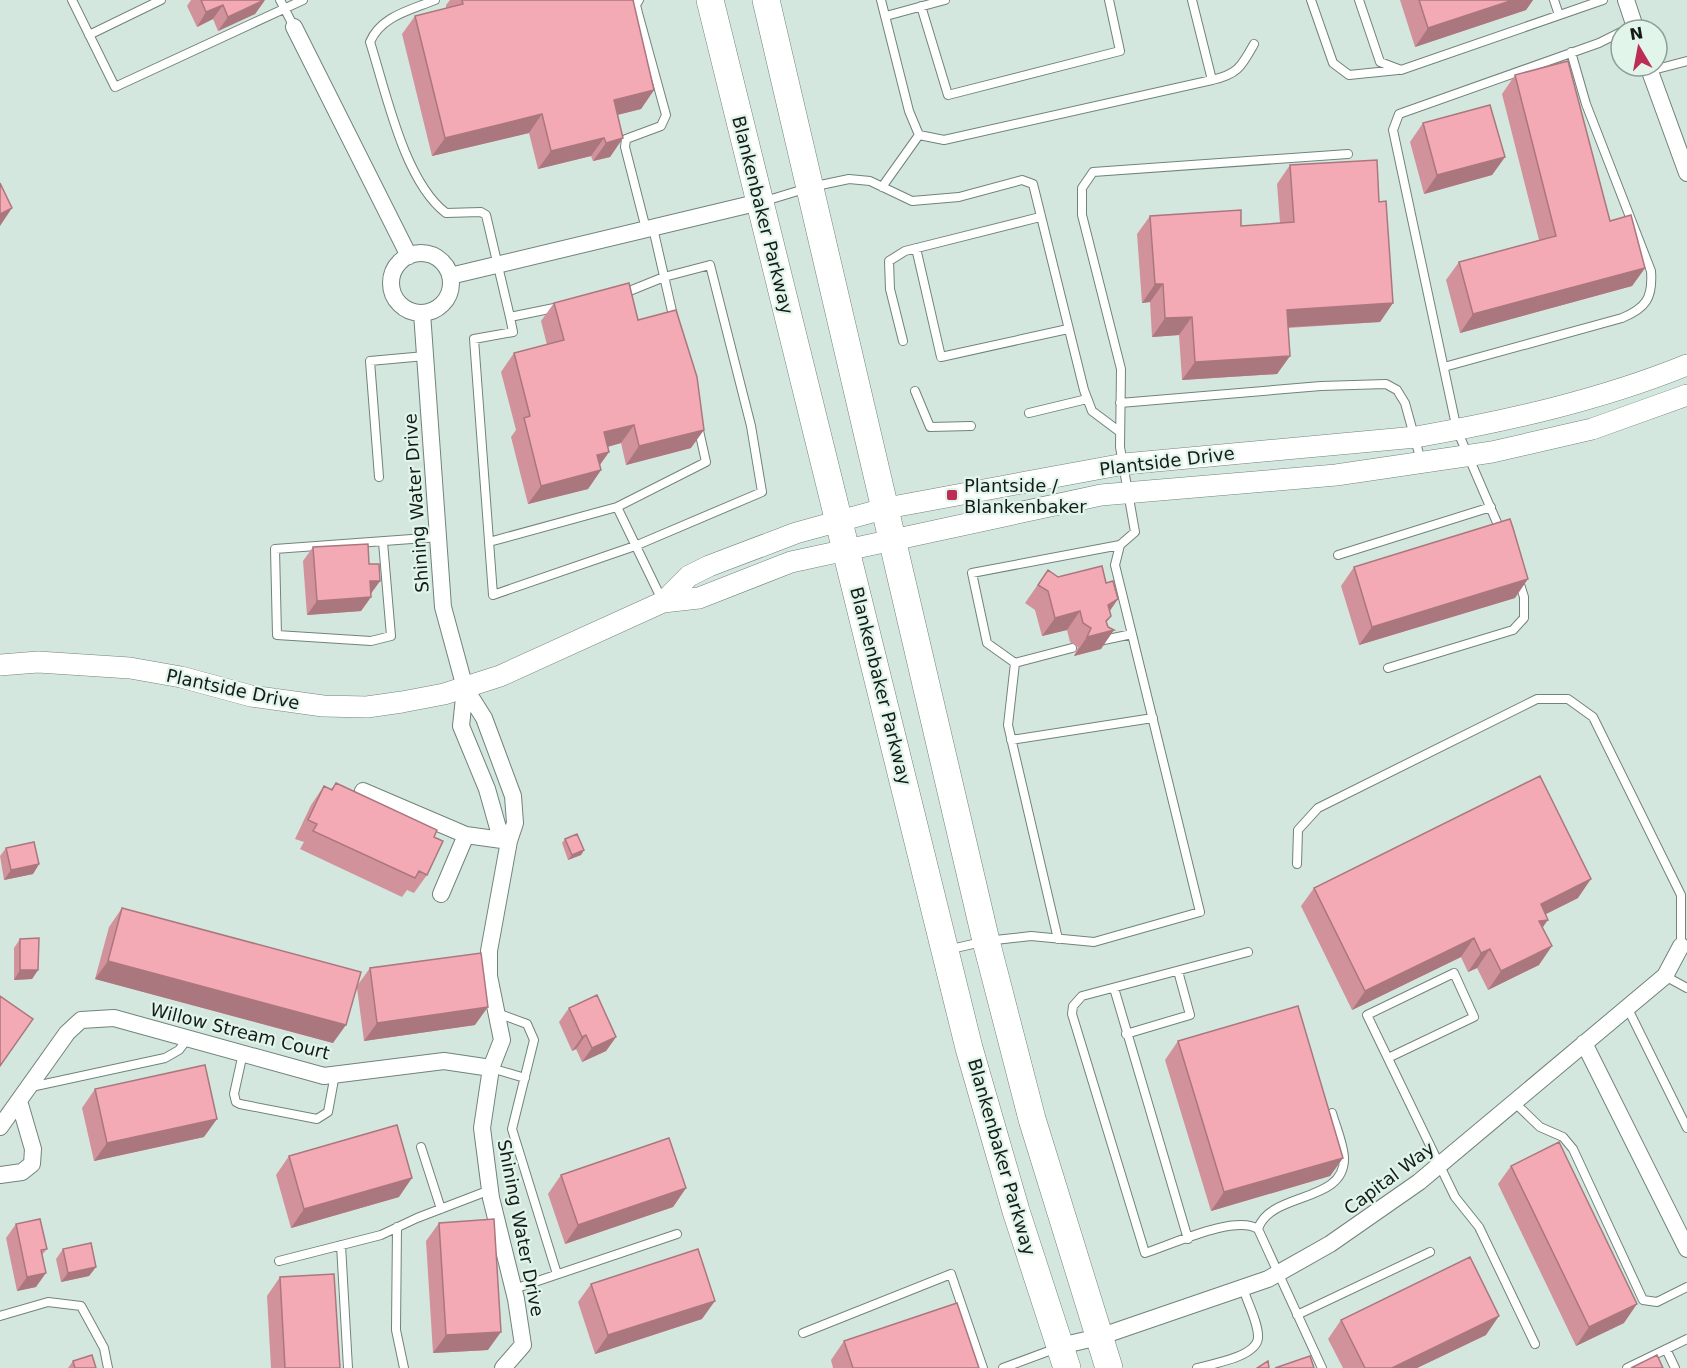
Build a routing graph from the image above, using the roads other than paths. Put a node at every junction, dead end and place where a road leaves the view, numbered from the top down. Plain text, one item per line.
1 (72, 0) edge
2 (161, 0) edge
3 (280, 0) edge
4 (303, 0) edge
5 (435, 0) edge
6 (639, 0) edge
7 (710, 0) edge
8 (766, 0) edge
9 (881, 0) edge
10 (945, 0) edge
11 (1109, 0) edge
12 (1192, 0) edge
13 (1311, 0) edge
14 (1359, 0) edge
15 (1554, 0) edge
16 (1603, 0) edge
17 (1626, 0) edge
18 (921, 6) junction
19 (285, 9) junction
20 (1559, 15) junction
21 (886, 16) junction
22 (1628, 18) edge
23 (294, 27) joint
24 (89, 35) junction
25 (1609, 37) edge
26 (1254, 44) dead end
27 (1571, 52) junction
28 (1686, 60) edge
29 (1669, 64) edge
30 (1401, 70) junction
31 (1652, 78) edge
32 (1212, 80) junction
33 (919, 135) junction
34 (1348, 154) dead end
35 (1687, 173) edge
36 (811, 187) junction
37 (882, 187) junction
38 (760, 202) junction
39 (1040, 217) junction
40 (649, 228) junction
41 (916, 248) junction
42 (409, 256) junction
43 (498, 265) junction
44 (450, 276) junction
45 (664, 277) junction
46 (613, 296) edge
47 (567, 305) edge
48 (422, 313) junction
49 (510, 317) junction
50 (1068, 329) junction
51 (677, 335) edge
52 (903, 341) dead end
53 (425, 356) junction
54 (1687, 365) edge
55 (1443, 367) junction
56 (915, 391) dead end
57 (1687, 395) edge
58 (1087, 399) junction
59 (1120, 403) junction
60 (1029, 413) dead end
61 (696, 416) edge
62 (971, 426) dead end
63 (1457, 430) junction
64 (1120, 432) junction
65 (1416, 437) junction
66 (1274, 449) junction
67 (1469, 457) junction
68 (1124, 464) junction
69 (1421, 464) junction
70 (378, 477) dead end
71 (1276, 480) junction
72 (1129, 492) junction
73 (617, 507) junction
74 (1491, 507) junction
75 (887, 508) junction
76 (839, 520) junction
77 (438, 537) junction
78 (893, 538) junction
79 (382, 542) junction
80 (489, 542) junction
81 (1506, 544) edge
82 (1120, 545) junction
83 (635, 546) junction
84 (847, 549) junction
85 (1338, 555) dead end
86 (1513, 565) edge
87 (663, 602) junction
88 (1132, 634) junction
89 (1099, 642) edge
90 (1072, 648) dead end
91 (1015, 663) junction
92 (0, 665) edge
93 (1388, 668) dead end
94 (465, 688) junction
95 (1153, 718) junction
96 (1011, 740) junction
97 (363, 791) dead end
98 (466, 835) junction
99 (508, 841) junction
100 (1297, 864) dead end
101 (441, 894) dead end
102 (1058, 939) junction
103 (986, 941) junction
104 (1681, 945) joint
105 (947, 950) junction
106 (1248, 952) dead end
107 (1178, 971) junction
108 (1665, 976) junction
109 (1113, 988) junction
110 (1687, 988) edge
111 (1627, 1007) junction
112 (496, 1012) junction
113 (1126, 1034) junction
114 (188, 1038) junction
115 (1584, 1043) junction
116 (243, 1053) junction
117 (1388, 1058) junction
118 (491, 1068) junction
119 (335, 1074) junction
120 (525, 1078) junction
121 (24, 1094) junction
122 (1514, 1102) junction
123 (1332, 1113) edge
124 (0, 1127) edge
125 (1687, 1128) edge
126 (421, 1147) dead end
127 (1439, 1166) junction
128 (0, 1175) edge
129 (490, 1190) junction
130 (441, 1209) junction
131 (397, 1227) junction
132 (1258, 1229) junction
133 (677, 1234) dead end
134 (1188, 1239) junction
135 (341, 1245) junction
136 (1687, 1249) edge
137 (1430, 1252) dead end
138 (279, 1261) dead end
139 (557, 1274) junction
140 (1277, 1276) junction
141 (1687, 1287) edge
142 (1243, 1288) junction
143 (513, 1289) junction
144 (1297, 1315) junction
145 (0, 1316) edge
146 (803, 1333) dead end
147 (1099, 1337) junction
148 (1687, 1338) edge
149 (1535, 1344) dead end
150 (1666, 1349) junction
151 (1064, 1357) edge
152 (108, 1368) edge
153 (348, 1368) edge
154 (404, 1368) edge
155 (503, 1368) edge
156 (983, 1368) edge
157 (1003, 1368) edge
158 (1109, 1368) edge
159 (1197, 1368) edge
160 (1322, 1368) edge
161 (1627, 1368) edge
162 (1675, 1368) edge

1 - 24 lane
2 - 24 lane
3 - 19 lane
4 - 19 lane
5 - 43 lane
6 - 40 lane
7 - 38 main road, Blankenbaker Parkway
8 - 36 main road
9 - 21 lane
10 - 18 lane
11 - 18 lane
12 - 32 lane
13 - 30 lane
14 - 30 lane
15 - 20 lane
16 - 20 lane
17 - 22 street
18 - 21 lane
19 - 23 lane
19 - 24 lane
20 - 30 lane
21 - 33 lane
23 - 42 street
25 - 27 lane
26 - 32 lane
27 - 55 lane
27 - 55 lane
28 - 29 lane
31 - 35 street
32 - 33 lane
33 - 37 lane
34 - 59 lane
36 - 37 lane
36 - 38 lane
36 - 75 main road
37 - 39 lane
38 - 40 street
38 - 76 main road, Blankenbaker Parkway
39 - 41 lane
39 - 50 lane
40 - 43 street
40 - 45 lane
41 - 50 lane
41 - 52 lane
42 - 44 street
42 - 48 street
43 - 44 street
43 - 49 lane
44 - 48 street
45 - 46 lane
45 - 51 lane
45 - 83 lane
47 - 49 lane
48 - 53 street, Shining Water Drive
49 - 80 lane
50 - 58 lane
53 - 70 lane
53 - 77 street, Shining Water Drive
54 - 63 street, Plantside Drive
55 - 63 lane
56 - 62 lane
57 - 67 street, Plantside Drive
58 - 60 lane
58 - 64 lane
59 - 64 lane
59 - 65 lane
61 - 73 lane
63 - 65 street, Plantside Drive
63 - 67 lane
64 - 68 lane
65 - 66 street, Plantside Drive
65 - 69 lane
66 - 68 street, Plantside Drive
66 - 71 street
67 - 69 street, Plantside Drive
67 - 74 lane
68 - 72 lane
68 - 75 street, Plantside Drive
69 - 71 street, Plantside Drive
71 - 72 street, Plantside Drive
72 - 78 street, Plantside Drive
72 - 82 lane
73 - 80 lane
73 - 83 lane
74 - 81 lane
74 - 85 lane
75 - 76 street, Plantside Drive
75 - 78 main road
76 - 84 main road, Blankenbaker Parkway
76 - 87 street, Plantside Drive
77 - 79 lane
77 - 94 street, Shining Water Drive
78 - 84 street, Plantside Drive
78 - 103 main road
79 - 79 lane
80 - 83 lane
82 - 88 lane
82 - 91 lane
83 - 87 lane
84 - 87 street, Plantside Drive
84 - 105 main road, Blankenbaker Parkway
86 - 93 lane
87 - 94 street, Plantside Drive
88 - 89 lane
88 - 95 lane
90 - 91 lane
91 - 96 lane
92 - 94 street, Plantside Drive
94 - 99 street, Shining Water Drive
94 - 99 street, Shining Water Drive
95 - 96 lane
95 - 102 lane
96 - 102 lane
97 - 98 street
98 - 99 street
98 - 101 street
99 - 112 street, Shining Water Drive
100 - 104 lane
102 - 103 lane
103 - 105 lane
103 - 147 main road
104 - 108 street, Capital Way
105 - 151 main road, Blankenbaker Parkway
106 - 107 lane
107 - 109 lane
107 - 113 lane
108 - 110 lane
108 - 111 street, Capital Way
109 - 113 lane
109 - 134 lane
111 - 115 street, Capital Way
111 - 125 lane
112 - 118 street, Shining Water Drive
112 - 120 lane
113 - 134 lane
114 - 116 street, Willow Stream Court
114 - 121 lane
114 - 121 street, Willow Stream Court
115 - 122 street, Capital Way
115 - 136 street
116 - 119 street, Willow Stream Court
116 - 119 lane
117 - 117 lane
117 - 127 lane
118 - 119 street, Willow Stream Court
118 - 120 lane
118 - 129 street, Shining Water Drive
120 - 139 lane
121 - 124 street, Willow Stream Court
121 - 128 street
122 - 127 street, Capital Way
122 - 141 lane
123 - 132 lane
126 - 130 lane
127 - 140 street, Capital Way
127 - 149 lane
129 - 130 lane
129 - 143 street, Shining Water Drive
130 - 131 lane
131 - 135 lane
131 - 154 lane
132 - 134 lane
132 - 140 lane
133 - 139 lane
135 - 138 lane
135 - 153 lane
137 - 144 lane
139 - 143 lane
140 - 142 street, Capital Way
140 - 144 lane
142 - 147 street, Capital Way
142 - 159 lane
143 - 155 street, Shining Water Drive
144 - 160 lane
145 - 152 lane
146 - 156 lane
147 - 151 street, Capital Way
147 - 158 main road
148 - 150 lane
150 - 161 lane
150 - 162 lane
151 - 157 lane

